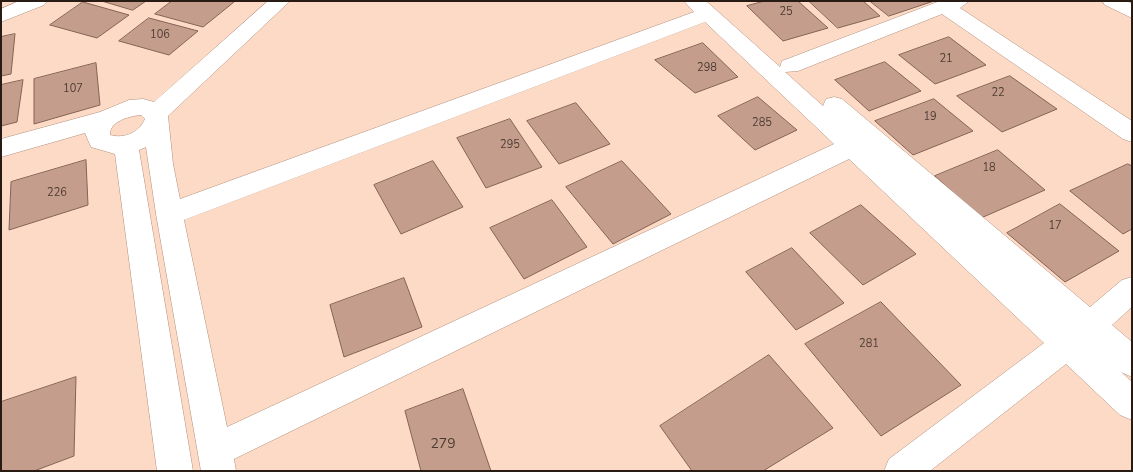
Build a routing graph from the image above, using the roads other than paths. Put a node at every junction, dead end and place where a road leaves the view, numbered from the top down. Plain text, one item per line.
1 (37, 1) edge
2 (257, 1) edge
3 (280, 1) edge
4 (1112, 1) edge
5 (952, 4) edge
6 (707, 5) edge
7 (1132, 12) edge
8 (1, 16) edge
9 (790, 66) junction
10 (149, 115) junction
11 (107, 118) junction
12 (1132, 133) edge
13 (113, 143) junction
14 (852, 146) junction
15 (1, 148) edge
16 (1, 164) edge
17 (169, 214) junction
18 (1132, 289) edge
19 (1079, 335) junction
20 (1132, 362) edge
21 (1132, 404) edge
22 (217, 460) edge
23 (176, 471) edge
24 (901, 471) edge

1 - 8 street
2 - 10 street
3 - 10 street
4 - 7 street
5 - 9 street
5 - 12 street
6 - 9 street
6 - 14 street
6 - 17 street
9 - 19 street
10 - 11 street
10 - 13 street
10 - 17 street
11 - 13 street
11 - 15 street
13 - 16 street
13 - 23 street
14 - 19 street
14 - 22 street
17 - 22 street
18 - 19 street
19 - 20 street
19 - 21 street
19 - 24 street

